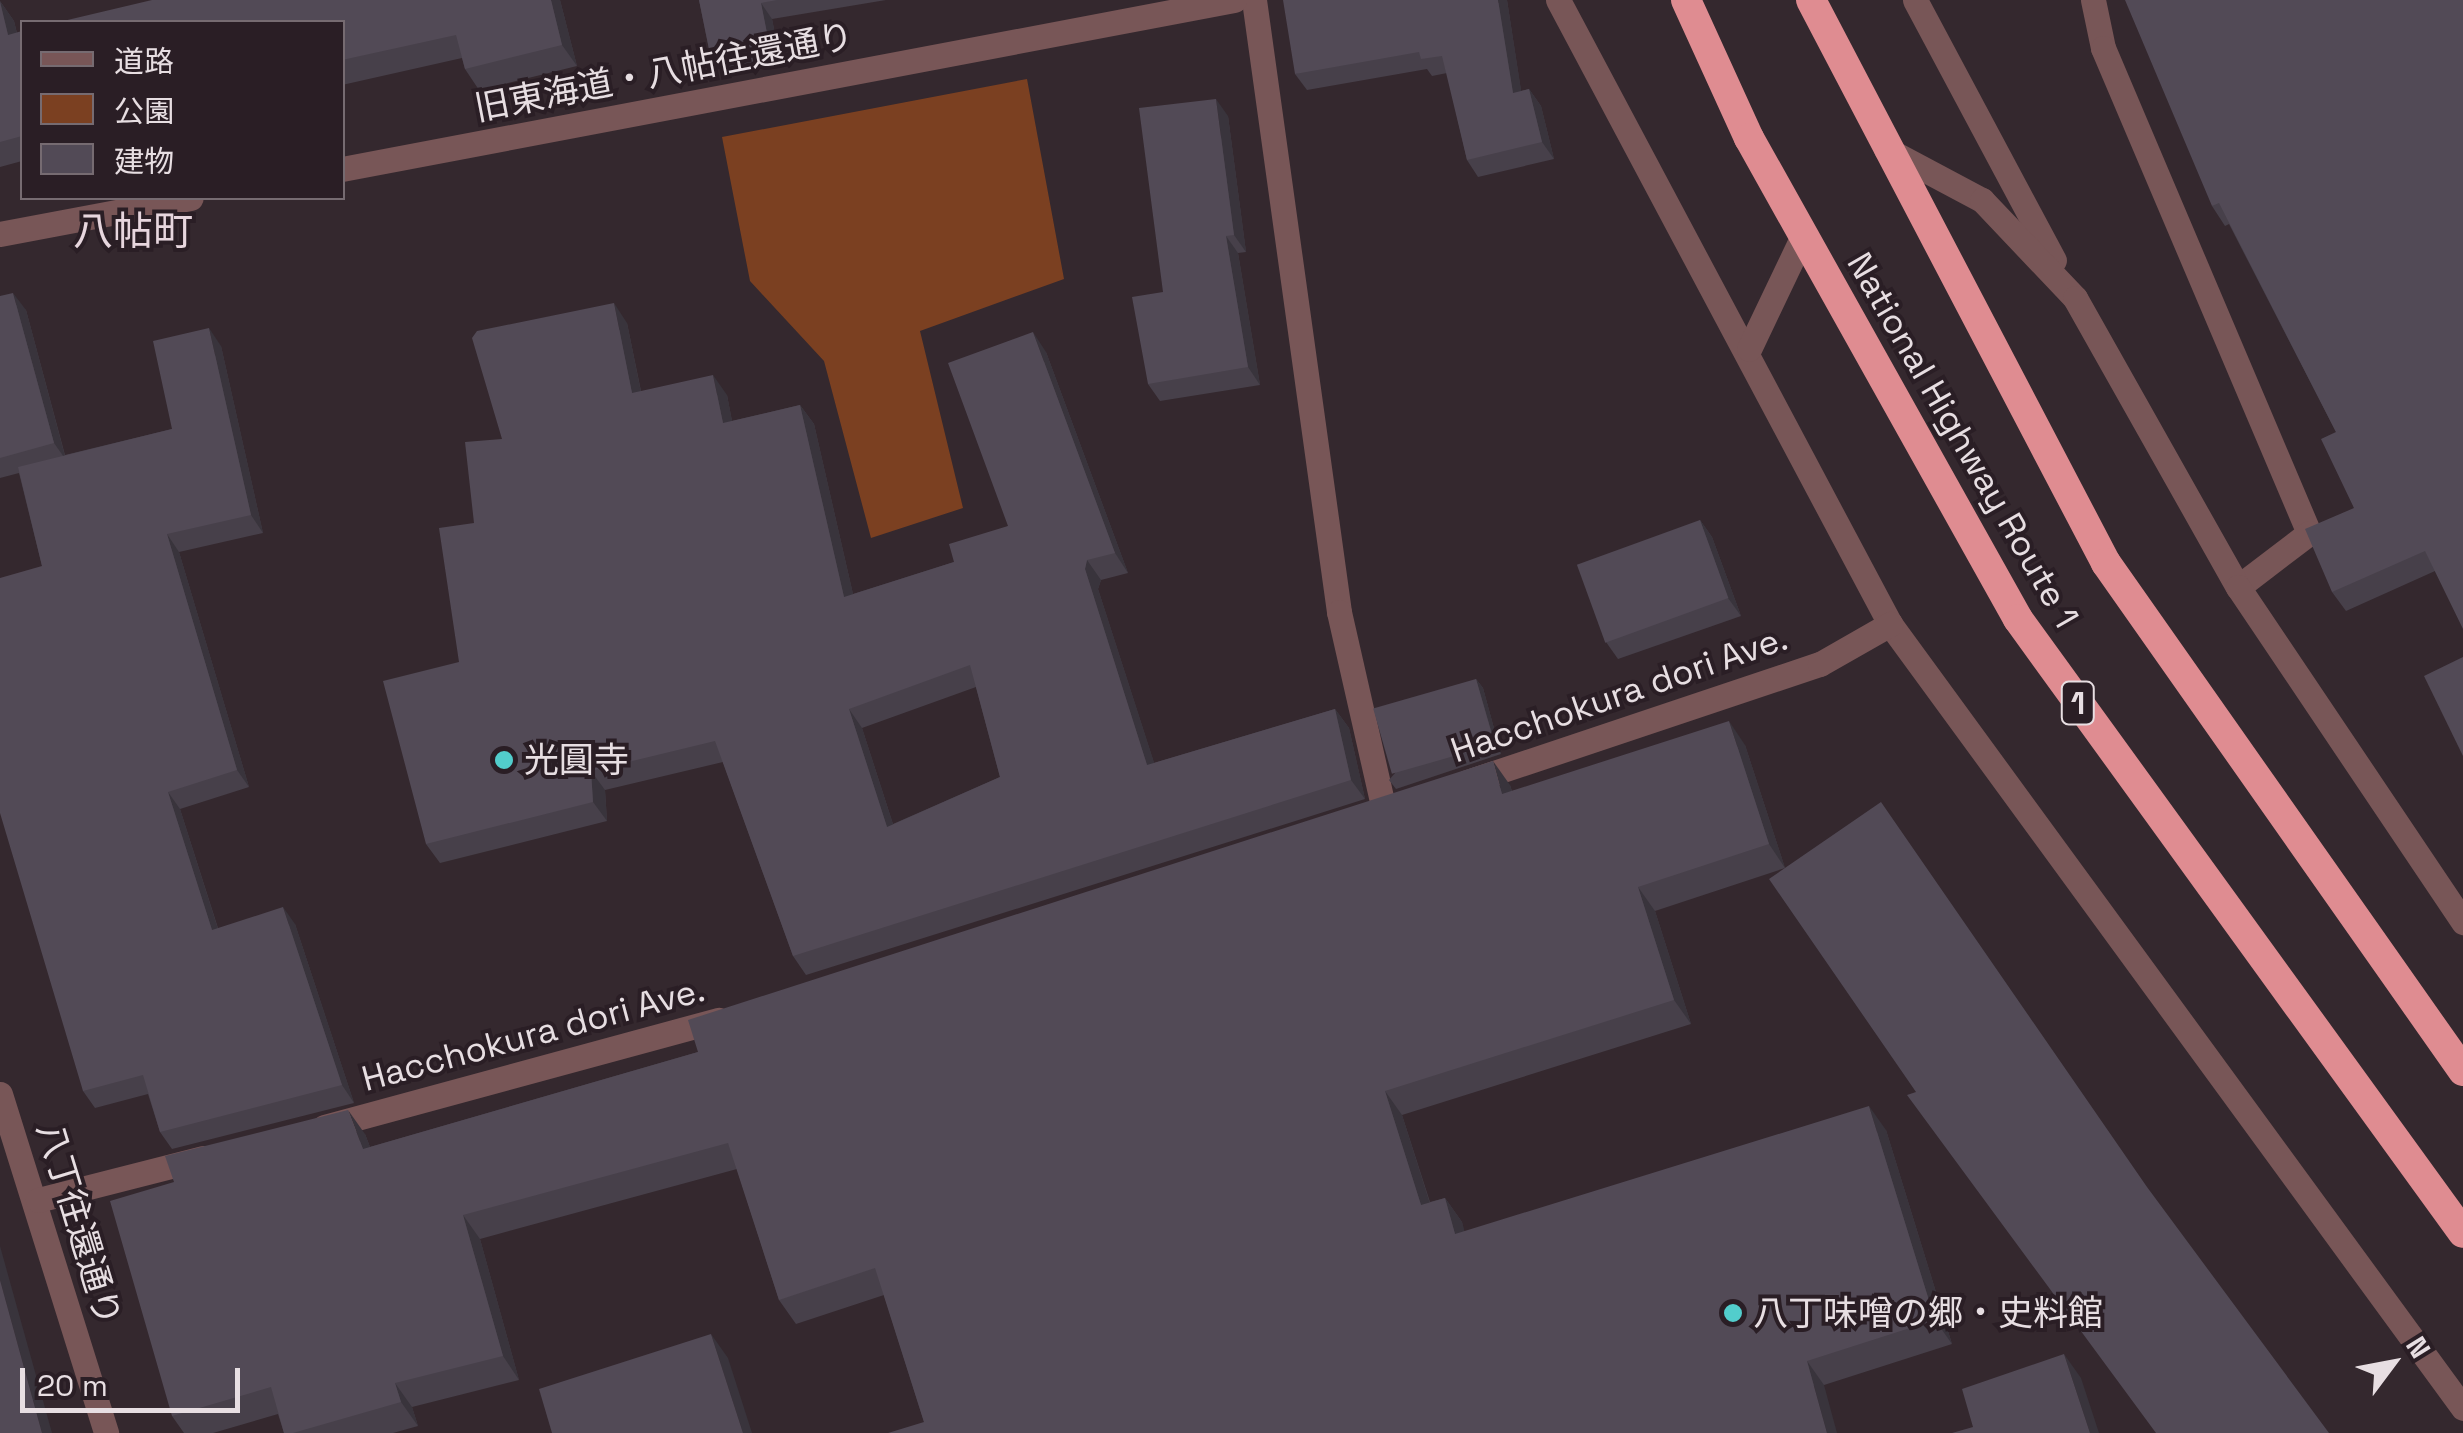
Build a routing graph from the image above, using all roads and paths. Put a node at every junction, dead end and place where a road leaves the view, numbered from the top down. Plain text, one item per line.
1 (1234, 0) edge
2 (1254, 0) edge
3 (1558, 0) edge
4 (1686, 0) edge
5 (1812, 0) edge
6 (1915, 0) edge
7 (2093, 0) edge
8 (1886, 149) junction
9 (345, 168) edge
10 (180, 200) edge
11 (0, 234) edge
12 (1802, 238) junction
13 (2075, 298) junction
14 (1749, 349) junction
15 (2238, 588) junction
16 (1890, 624) junction
17 (1441, 791) edge
18 (1349, 820) edge
19 (2463, 922) edge
20 (738, 1014) edge
21 (2463, 1071) edge
22 (0, 1094) edge
23 (304, 1132) edge
24 (228, 1152) edge
25 (38, 1200) junction
26 (2463, 1233) edge
27 (2463, 1408) edge
28 (106, 1433) edge

1 - 9 street, 旧東海道・八帖往還通り
2 - 18 street
3 - 14 street
4 - 12 highway, National Highway Route 1 / 1
5 - 8 highway, National Highway Route 1
6 - 13 street
7 - 15 street
8 - 13 street
8 - 21 highway, National Highway Route 1
10 - 11 street
12 - 14 street
12 - 26 highway, National Highway Route 1 / 1
13 - 15 street
14 - 16 street
15 - 19 street
16 - 17 street, Hacchokura dori Ave.
16 - 27 street
20 - 23 street, Hacchokura dori Ave.
22 - 25 street, 八丁往還通り
24 - 25 street
25 - 28 street, 八丁往還通り

